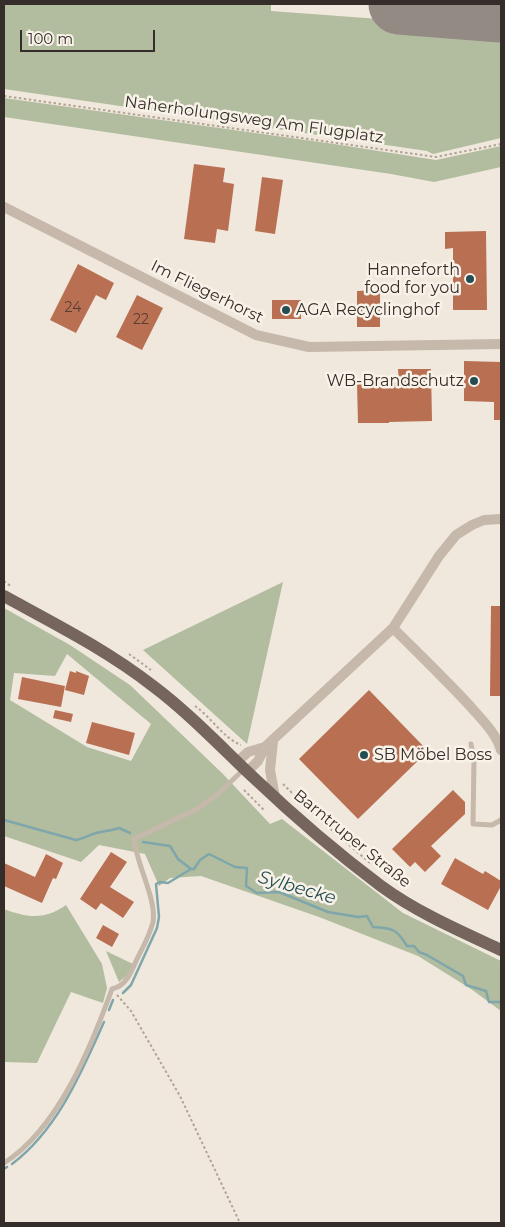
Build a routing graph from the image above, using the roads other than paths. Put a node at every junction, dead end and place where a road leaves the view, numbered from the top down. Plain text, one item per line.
1 (4, 207) edge
2 (501, 344) edge
3 (501, 519) edge
4 (4, 596) edge
5 (393, 628) junction
6 (269, 744) junction
7 (471, 744) dead end
8 (501, 750) edge
9 (243, 768) junction
10 (275, 797) junction
11 (501, 820) edge
12 (501, 950) edge
13 (4, 1163) edge

1 - 2 street, Im Fliegerhorst
3 - 5 street
4 - 9 main road, Barntruper Straße
5 - 6 street
5 - 8 street
6 - 9 street
6 - 10 street
7 - 11 lane
9 - 10 main road, Barntruper Straße
9 - 13 lane
10 - 12 main road, Barntruper Straße

